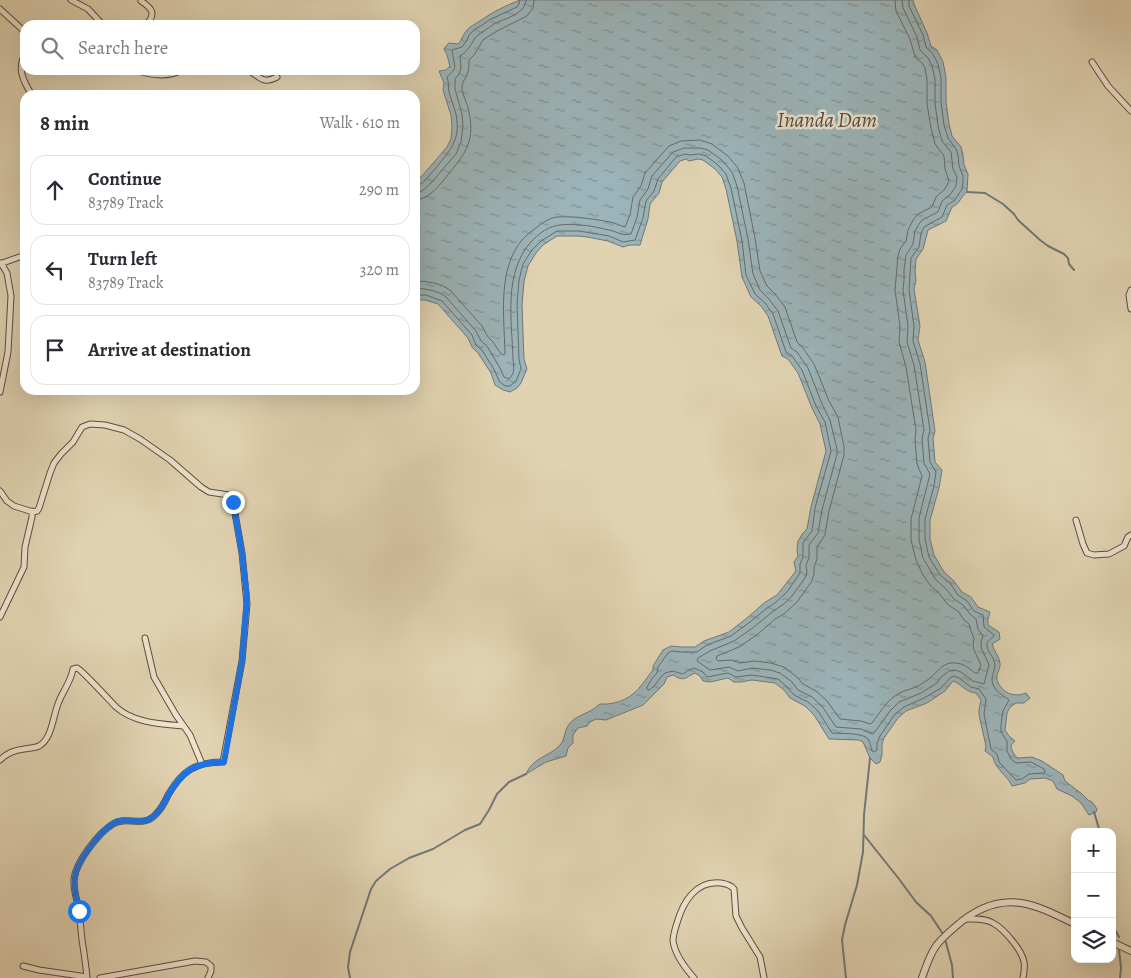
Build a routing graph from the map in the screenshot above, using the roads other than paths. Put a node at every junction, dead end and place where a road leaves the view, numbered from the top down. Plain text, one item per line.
1 (71, 0) edge
2 (142, 1) dead end
3 (0, 9) edge
4 (93, 14) junction
5 (94, 20) edge
6 (98, 20) edge
7 (150, 20) edge
8 (20, 27) edge
9 (1092, 62) dead end
10 (23, 75) edge
11 (152, 75) edge
12 (168, 75) edge
13 (257, 75) edge
14 (277, 77) dead end
15 (29, 90) edge
16 (1131, 111) edge
17 (20, 257) edge
18 (1, 263) edge
19 (1131, 290) edge
20 (1131, 309) edge
21 (0, 392) edge
22 (0, 491) edge
23 (32, 511) junction
24 (1076, 520) dead end
25 (1131, 535) edge
26 (0, 617) edge
27 (144, 638) dead end
28 (183, 726) junction
29 (0, 760) edge
30 (202, 764) junction
31 (965, 919) junction
32 (1071, 922) edge
33 (1116, 944) edge
34 (1131, 950) edge
35 (23, 966) dead end
36 (87, 977) edge
37 (100, 978) edge
38 (208, 978) edge
39 (694, 978) edge
40 (764, 978) edge
41 (922, 978) edge
42 (1023, 978) edge

1 - 4 street
2 - 7 street
3 - 8 street
4 - 5 street
4 - 6 street
9 - 16 street
10 - 15 street
11 - 12 street
13 - 14 street
17 - 18 street
18 - 21 street
19 - 20 street
22 - 23 street
23 - 26 street
23 - 30 street
24 - 25 street
27 - 28 street
28 - 29 street
28 - 30 street
30 - 36 street
31 - 32 street
31 - 41 street
31 - 42 street
33 - 34 street
35 - 36 street
37 - 38 street
39 - 40 street

